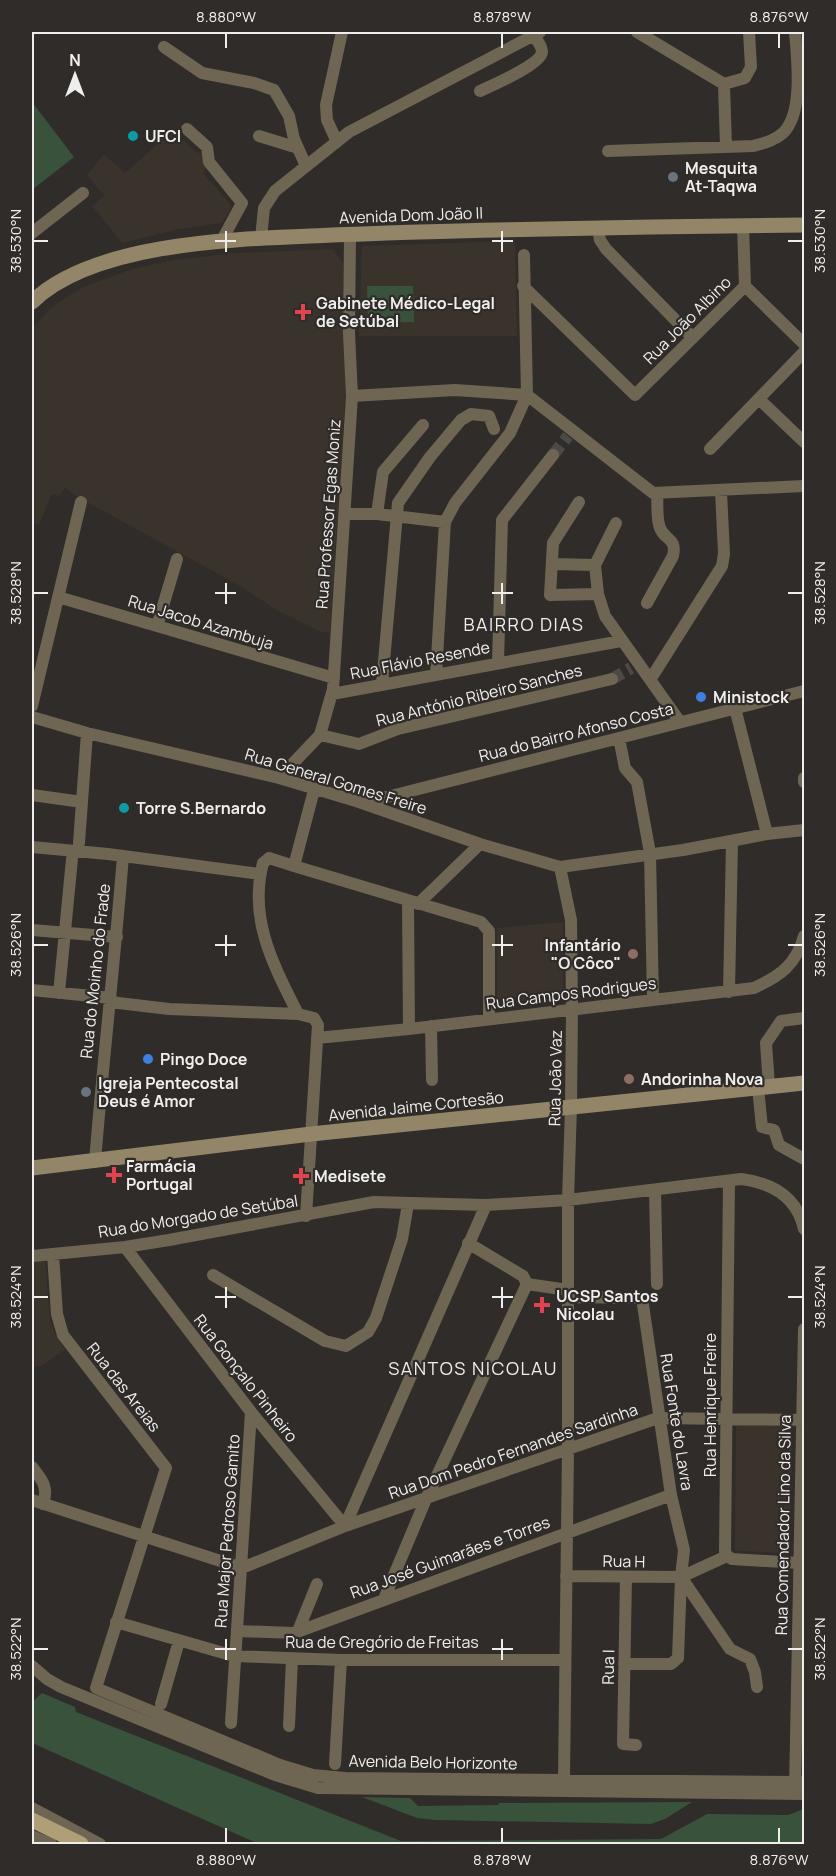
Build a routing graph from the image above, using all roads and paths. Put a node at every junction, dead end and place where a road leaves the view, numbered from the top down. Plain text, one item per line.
1 (342, 32) edge
2 (637, 32) edge
3 (749, 32) edge
4 (795, 32) edge
5 (537, 33) edge
6 (164, 46) dead end
7 (724, 84) junction
8 (480, 91) dead end
9 (187, 129) dead end
10 (259, 136) dead end
11 (337, 142) junction
12 (726, 147) junction
13 (298, 148) junction
14 (608, 151) dead end
15 (306, 166) junction
16 (83, 193) dead end
17 (743, 225) junction
18 (804, 225) edge
19 (598, 228) junction
20 (32, 233) edge
21 (350, 234) junction
22 (261, 238) junction
23 (222, 240) junction
24 (524, 255) dead end
25 (523, 286) junction
26 (745, 286) junction
27 (32, 302) edge
28 (693, 338) junction
29 (804, 344) edge
30 (804, 352) edge
31 (527, 395) junction
32 (352, 396) junction
33 (759, 399) junction
34 (423, 425) dead end
35 (494, 429) dead end
36 (804, 442) edge
37 (710, 449) dead end
38 (553, 455) tunnel mouth
39 (804, 486) edge
40 (721, 490) junction
41 (657, 494) junction
42 (81, 502) dead end
43 (579, 502) dead end
44 (345, 514) junction
45 (377, 514) junction
46 (397, 517) junction
47 (445, 522) junction
48 (616, 523) dead end
49 (177, 559) dead end
50 (552, 564) junction
51 (595, 565) junction
52 (598, 594) junction
53 (58, 597) junction
54 (647, 603) dead end
55 (157, 626) junction
56 (621, 641) junction
57 (498, 662) junction
58 (436, 675) junction
59 (612, 679) tunnel mouth
60 (650, 680) junction
61 (382, 684) junction
62 (333, 687) junction
63 (804, 691) edge
64 (32, 706) edge
65 (735, 708) junction
66 (32, 717) edge
67 (680, 722) junction
68 (87, 733) junction
69 (320, 735) junction
70 (619, 738) junction
71 (279, 778) junction
72 (314, 790) junction
73 (32, 795) edge
74 (387, 797) junction
75 (356, 801) junction
76 (82, 802) junction
77 (388, 813) junction
78 (804, 830) edge
79 (767, 834) junction
80 (732, 841) junction
81 (79, 843) dead end
82 (480, 843) junction
83 (32, 847) edge
84 (650, 853) junction
85 (123, 856) junction
86 (72, 859) dead end
87 (294, 866) junction
88 (560, 867) junction
89 (260, 874) junction
90 (413, 902) junction
91 (32, 930) edge
92 (65, 932) junction
93 (804, 936) edge
94 (117, 937) junction
95 (32, 990) edge
96 (729, 992) junction
97 (59, 993) junction
98 (110, 1000) junction
99 (653, 1000) junction
100 (572, 1009) junction
101 (298, 1014) junction
102 (804, 1018) edge
103 (489, 1019) junction
104 (430, 1026) junction
105 (409, 1029) junction
106 (317, 1032) junction
107 (432, 1080) dead end
108 (804, 1083) edge
109 (763, 1087) junction
110 (572, 1107) junction
111 (311, 1134) junction
112 (804, 1159) edge
113 (95, 1162) junction
114 (32, 1168) edge
115 (729, 1181) junction
116 (655, 1190) junction
117 (568, 1200) junction
118 (408, 1204) junction
119 (486, 1205) junction
120 (306, 1216) junction
121 (804, 1229) edge
122 (468, 1243) junction
123 (125, 1247) junction
124 (52, 1254) junction
125 (32, 1256) edge
126 (213, 1275) dead end
127 (527, 1284) junction
128 (657, 1284) dead end
129 (568, 1294) junction
130 (804, 1329) edge
131 (251, 1413) junction
132 (658, 1418) junction
133 (726, 1419) junction
134 (803, 1420) edge
135 (568, 1448) junction
136 (32, 1467) edge
137 (671, 1495) junction
138 (426, 1499) junction
139 (37, 1502) edge
140 (345, 1526) junction
141 (567, 1532) junction
142 (143, 1536) junction
143 (802, 1537) edge
144 (727, 1556) junction
145 (799, 1563) junction
146 (242, 1568) junction
147 (566, 1576) junction
148 (626, 1577) junction
149 (681, 1577) junction
150 (317, 1584) dead end
151 (384, 1599) junction
152 (116, 1622) junction
153 (238, 1631) junction
154 (298, 1631) junction
155 (179, 1641) junction
156 (234, 1656) junction
157 (291, 1659) junction
158 (341, 1660) junction
159 (565, 1660) junction
160 (624, 1664) junction
161 (32, 1666) edge
162 (757, 1687) dead end
163 (96, 1688) junction
164 (81, 1695) junction
165 (161, 1704) dead end
166 (231, 1723) dead end
167 (289, 1726) dead end
168 (636, 1745) dead end
169 (334, 1764) dead end
170 (564, 1780) junction
171 (800, 1788) edge
172 (32, 1808) edge
173 (32, 1820) edge
174 (32, 1836) edge
175 (52, 1838) edge
176 (81, 1845) edge
177 (100, 1845) edge

1 - 11 street
2 - 7 street
3 - 7 street
4 - 12 street
5 - 8 street
5 - 11 street
6 - 13 street
7 - 12 street
9 - 23 street
10 - 13 street
11 - 15 street
12 - 14 street
13 - 15 street
15 - 22 street
16 - 20 street
17 - 18 main road, Avenida Dom João II
17 - 19 main road, Avenida Dom João II
17 - 26 street, Rua João Albino
19 - 21 main road, Avenida Dom João II
19 - 28 street
21 - 22 main road, Avenida Dom João II
21 - 32 street, Rua Professor Egas Moniz
22 - 23 main road, Avenida Dom João II
23 - 27 main road, Avenida Dom João II
24 - 25 street
25 - 28 street, Rua João Albino
25 - 31 street
26 - 28 street, Rua João Albino
26 - 29 street
30 - 33 street
31 - 32 street
31 - 41 street
31 - 47 street
32 - 44 street, Rua Professor Egas Moniz
33 - 36 street
33 - 37 street
34 - 45 street
35 - 46 street
38 - 57 street
39 - 40 street
40 - 41 street
40 - 60 street
41 - 54 street
42 - 53 street
43 - 50 street
44 - 45 street
44 - 62 street, Rua Professor Egas Moniz
45 - 46 street
46 - 47 street
46 - 61 street
47 - 58 street
48 - 51 street
49 - 55 street
50 - 51 street
50 - 52 street
51 - 52 street
52 - 56 street
53 - 55 street, Rua Jacob Azambuja
53 - 64 street
55 - 62 street, Rua Jacob Azambuja
56 - 57 street, Rua Flávio Resende
56 - 60 street
57 - 58 street, Rua Flávio Resende
58 - 61 street, Rua Flávio Resende
59 - 69 street, Rua António Ribeiro Sanches
60 - 67 street
61 - 62 street, Rua Flávio Resende
62 - 69 street, Rua Professor Egas Moniz
63 - 65 street, Rua do Bairro Afonso Costa
65 - 67 street, Rua do Bairro Afonso Costa
65 - 79 street
66 - 68 street, Rua General Gomes Freire
67 - 70 street, Rua do Bairro Afonso Costa
68 - 71 street, Rua General Gomes Freire
68 - 76 street
69 - 71 street, Rua Professor Egas Moniz
70 - 74 street, Rua do Bairro Afonso Costa
70 - 84 street
71 - 72 street, Rua General Gomes Freire
72 - 75 street, Rua General Gomes Freire
72 - 87 street
73 - 76 street
74 - 75 street, Rua do Bairro Afonso Costa
74 - 77 street
75 - 77 street, Rua General Gomes Freire
76 - 81 street
77 - 82 street, Rua General Gomes Freire
78 - 79 street
79 - 80 street
80 - 84 street
80 - 96 street
82 - 88 street, Rua General Gomes Freire
82 - 90 street
83 - 85 street
84 - 88 street
84 - 99 street
85 - 89 street
85 - 94 street, Rua do Moinho do Frade
86 - 92 street
87 - 89 street
87 - 90 street
88 - 100 street, Rua João Vaz
89 - 101 street
90 - 103 street
90 - 105 street
91 - 92 street
92 - 94 street
92 - 97 street
93 - 96 street, Rua Campos Rodrigues
94 - 98 street, Rua do Moinho do Frade
95 - 97 street
96 - 99 street, Rua Campos Rodrigues
97 - 98 street
98 - 101 street
98 - 113 street, Rua do Moinho do Frade
99 - 100 street, Rua Campos Rodrigues
100 - 103 street, Rua Campos Rodrigues
100 - 110 street, Rua João Vaz
101 - 106 street
102 - 109 street
103 - 104 street, Rua Campos Rodrigues
104 - 105 street, Rua Campos Rodrigues
104 - 107 street
105 - 106 street, Rua Campos Rodrigues
106 - 111 street
108 - 109 main road, Avenida Jaime Cortesão
109 - 110 main road, Avenida Jaime Cortesão
109 - 112 street
110 - 111 main road, Avenida Jaime Cortesão
110 - 117 street, Rua João Vaz
111 - 113 main road, Avenida Jaime Cortesão
111 - 120 street
113 - 114 main road, Avenida Jaime Cortesão
115 - 116 street, Rua do Morgado de Setúbal
115 - 121 street, Rua do Morgado de Setúbal
115 - 133 street, Rua Henrique Freire
116 - 117 street, Rua do Morgado de Setúbal
116 - 128 street
117 - 119 street, Rua do Morgado de Setúbal
117 - 129 street, Rua João Vaz
118 - 119 street, Rua do Morgado de Setúbal
118 - 120 street, Rua do Morgado de Setúbal
118 - 126 street
119 - 122 street
120 - 123 street, Rua do Morgado de Setúbal
122 - 127 street
122 - 140 street
123 - 124 street, Rua do Morgado de Setúbal
123 - 131 street, Rua Gonçalo Pinheiro
124 - 125 street, Rua do Morgado de Setúbal
124 - 142 street, Rua das Areias
127 - 129 street
127 - 138 street
129 - 132 street, Rua Fonte do Lavra
129 - 135 street, Rua João Vaz
130 - 134 street, Rua Comendador Lino da Silva
131 - 140 street, Rua Gonçalo Pinheiro
131 - 146 street, Rua Major Pedroso Gamito
132 - 133 street, Rua Dom Pedro Fernandes Sardinha
132 - 135 street, Rua Dom Pedro Fernandes Sardinha
132 - 137 street, Rua Fonte do Lavra
133 - 134 street, Rua Dom Pedro Fernandes Sardinha
133 - 144 street, Rua Henrique Freire
134 - 143 street, Rua Comendador Lino da Silva
135 - 138 street, Rua Dom Pedro Fernandes Sardinha
135 - 141 street, Rua João Vaz
136 - 139 street
137 - 141 street, Rua José Guimarães e Torres
137 - 149 street, Rua Fonte do Lavra
138 - 140 street, Rua Dom Pedro Fernandes Sardinha
138 - 151 street
139 - 142 street
140 - 146 street, Rua Dom Pedro Fernandes Sardinha
141 - 147 street, Rua João Vaz
141 - 151 street, Rua José Guimarães e Torres
142 - 146 street
142 - 152 street
143 - 145 street, Rua Comendador Lino da Silva
144 - 145 street
144 - 149 street, Rua H
145 - 171 street, Rua Comendador Lino da Silva
146 - 153 street, Rua Major Pedroso Gamito
147 - 148 street, Rua H
147 - 159 street, Rua João Vaz
148 - 149 street, Rua H
148 - 160 street, Rua I
149 - 160 street
149 - 162 street
150 - 154 street
151 - 154 street, Rua José Guimarães e Torres
152 - 155 street, Rua de Gregório de Freitas
152 - 163 street
153 - 154 street, Rua José Guimarães e Torres
153 - 156 street, Rua Major Pedroso Gamito
155 - 156 street, Rua de Gregório de Freitas
155 - 165 street
156 - 157 street, Rua de Gregório de Freitas
156 - 166 street, Rua Major Pedroso Gamito
157 - 158 street, Rua de Gregório de Freitas
157 - 167 street
158 - 159 street, Rua de Gregório de Freitas
158 - 169 street
159 - 170 street, Rua João Vaz
160 - 168 street, Rua I
161 - 164 street, Avenida Belo Horizonte
163 - 164 street
163 - 170 street, Avenida Belo Horizonte
164 - 171 street, Avenida Belo Horizonte
170 - 171 street, Avenida Belo Horizonte
172 - 177 street
173 - 175 main road
174 - 175 street
175 - 176 main road

